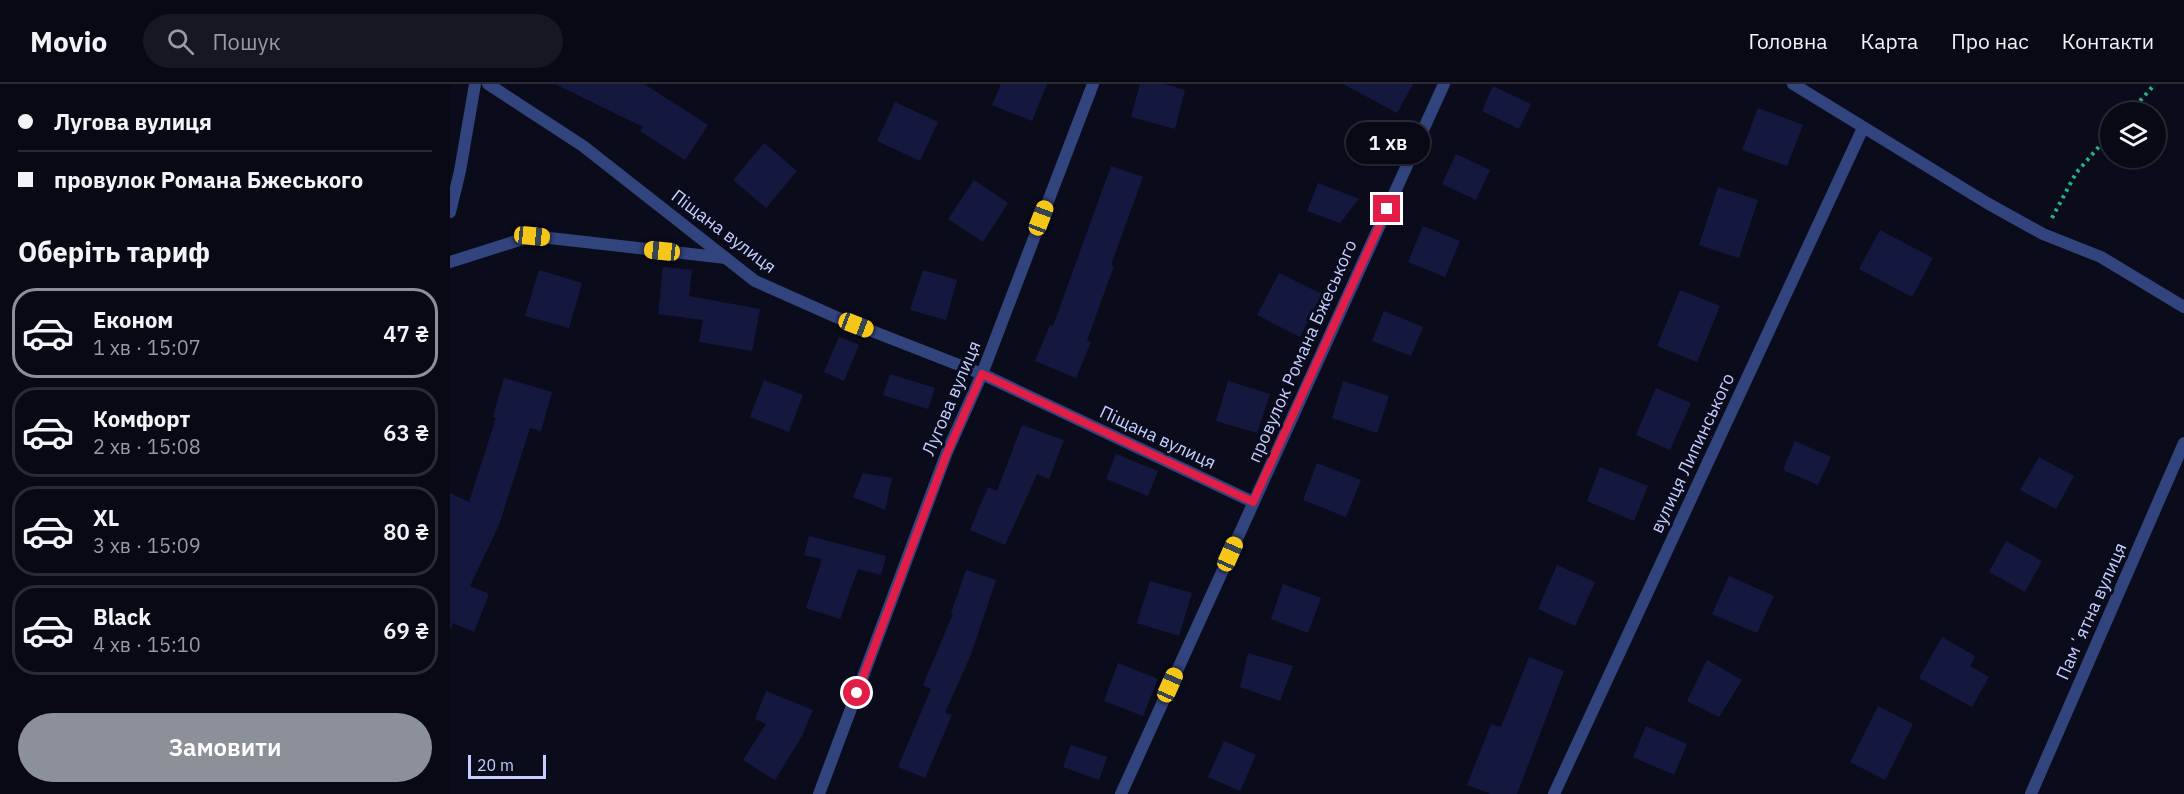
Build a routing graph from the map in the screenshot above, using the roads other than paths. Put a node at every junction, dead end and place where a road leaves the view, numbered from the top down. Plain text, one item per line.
1 (475, 84) edge
2 (489, 84) edge
3 (1093, 84) edge
4 (1444, 84) edge
5 (1793, 84) edge
6 (1863, 128) junction
7 (453, 191) edge
8 (450, 212) edge
9 (726, 258) junction
10 (450, 262) edge
11 (2184, 307) edge
12 (982, 374) junction
13 (2184, 443) edge
14 (1253, 502) junction
15 (819, 794) edge
16 (1121, 794) edge
17 (1554, 794) edge
18 (2031, 794) edge

1 - 7 street
2 - 9 street, Піщана вулиця
3 - 12 street, Лугова вулиця
4 - 14 street, провулок Романа Бжеського
5 - 6 street
6 - 11 street
6 - 17 street, вулиця Липинського
7 - 8 street
9 - 10 street
9 - 12 street, Піщана вулиця
12 - 14 street, Піщана вулиця
12 - 15 street, Лугова вулиця
13 - 18 street, Памʼятна вулиця
14 - 16 street, провулок Романа Бжеського

